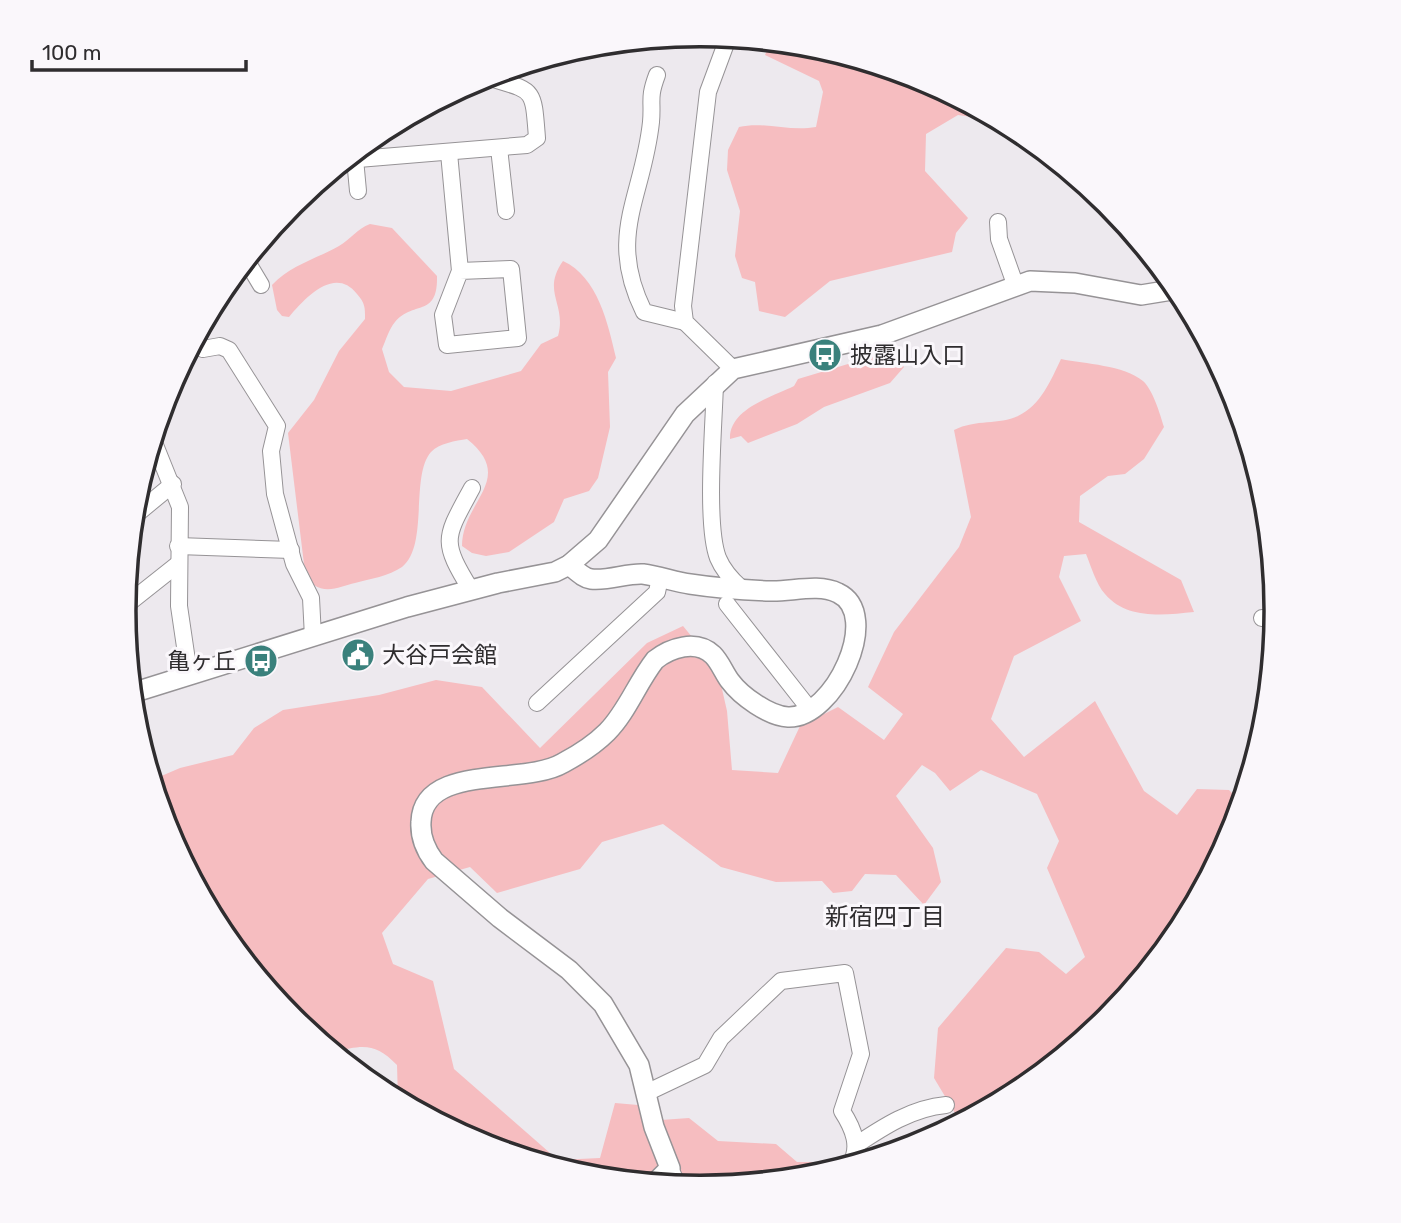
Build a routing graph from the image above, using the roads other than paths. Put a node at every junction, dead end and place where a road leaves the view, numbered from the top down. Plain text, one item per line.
1 (724, 48) edge
2 (657, 75) dead end
3 (505, 82) edge
4 (499, 148) junction
5 (449, 153) junction
6 (364, 159) edge
7 (353, 167) edge
8 (358, 191) dead end
9 (506, 211) dead end
10 (998, 222) dead end
11 (252, 270) edge
12 (460, 271) junction
13 (1015, 284) junction
14 (261, 285) dead end
15 (1165, 291) edge
16 (685, 322) junction
17 (202, 348) edge
18 (733, 369) junction
19 (715, 383) junction
20 (159, 453) edge
21 (173, 484) junction
22 (472, 488) dead end
23 (146, 506) edge
24 (178, 546) junction
25 (291, 550) junction
26 (178, 564) junction
27 (569, 565) junction
28 (660, 578) junction
29 (741, 588) junction
30 (471, 590) junction
31 (136, 597) edge
32 (727, 604) dead end
33 (313, 637) junction
34 (189, 674) junction
35 (142, 690) edge
36 (537, 703) dead end
37 (811, 711) junction
38 (646, 1093) junction
39 (946, 1105) dead end
40 (856, 1145) junction
41 (853, 1155) edge
42 (673, 1175) edge

1 - 16 street
2 - 16 street
3 - 4 street
4 - 5 street
4 - 9 street
5 - 6 street
5 - 12 street
7 - 8 street
10 - 13 street
11 - 14 street
12 - 12 street
13 - 15 street
13 - 18 street
16 - 18 street
17 - 25 street
18 - 19 street
19 - 27 street
19 - 29 street
20 - 21 street
21 - 23 street
21 - 24 street
22 - 30 street
24 - 25 street
24 - 26 street
25 - 33 street
26 - 31 street
26 - 34 street
27 - 28 street
27 - 30 street
28 - 29 street
28 - 36 street
29 - 37 street
30 - 33 street
32 - 37 street
33 - 34 street
34 - 35 street
37 - 38 street
38 - 40 street
38 - 42 street
39 - 40 street
40 - 41 street

